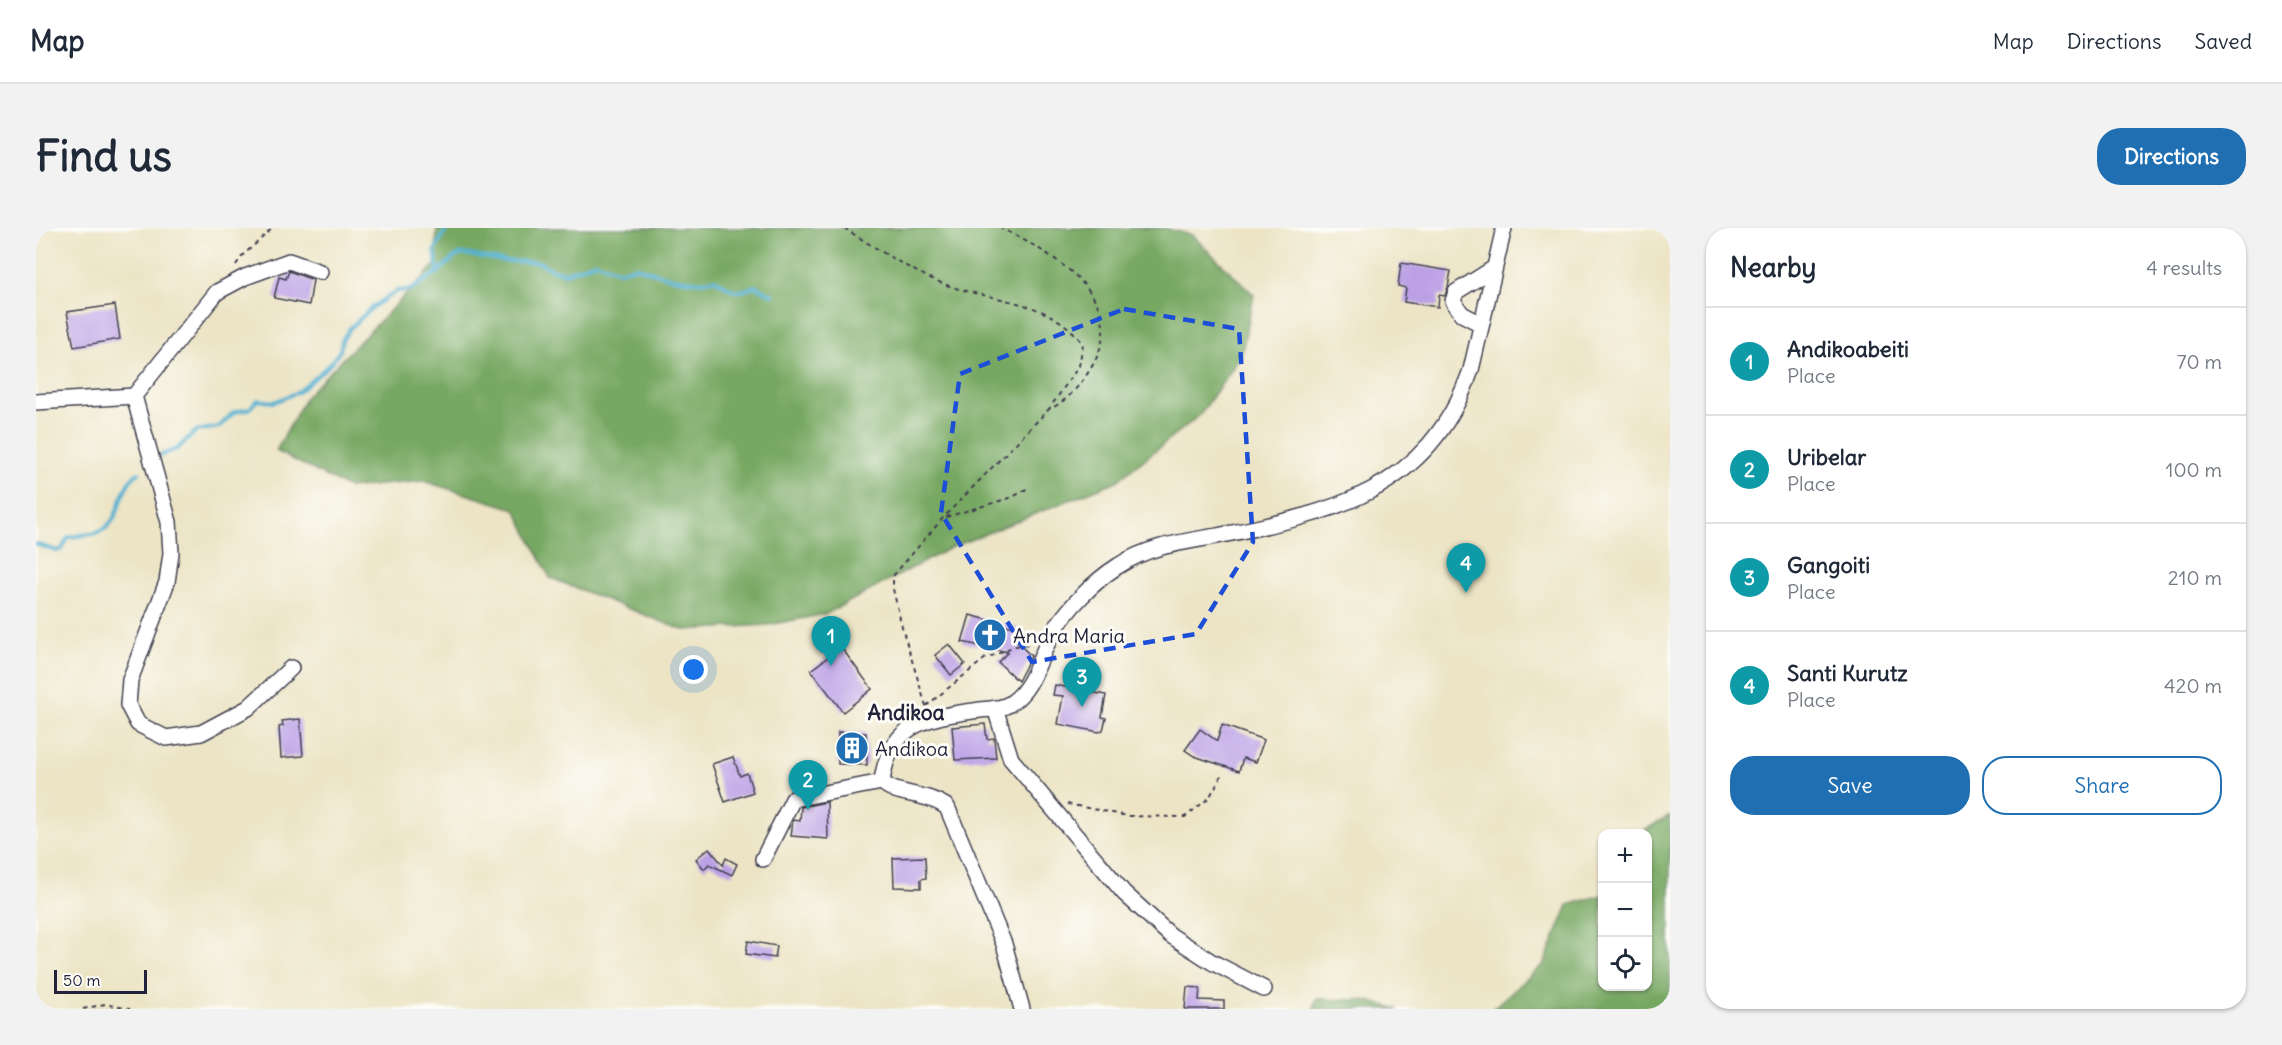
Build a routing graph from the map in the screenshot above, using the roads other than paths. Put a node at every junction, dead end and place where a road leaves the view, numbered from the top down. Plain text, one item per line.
1 (1504, 228) edge
2 (1494, 268) junction
3 (320, 272) dead end
4 (1481, 324) junction
5 (134, 396) junction
6 (39, 405) edge
7 (291, 668) dead end
8 (995, 708) junction
9 (882, 783) junction
10 (763, 859) dead end
11 (1264, 989) dead end
12 (1022, 1009) edge

1 - 2 street
2 - 4 street
2 - 4 street
3 - 5 street
4 - 8 street
5 - 6 street
5 - 7 street
8 - 9 street
8 - 11 street
9 - 10 street
9 - 12 street

